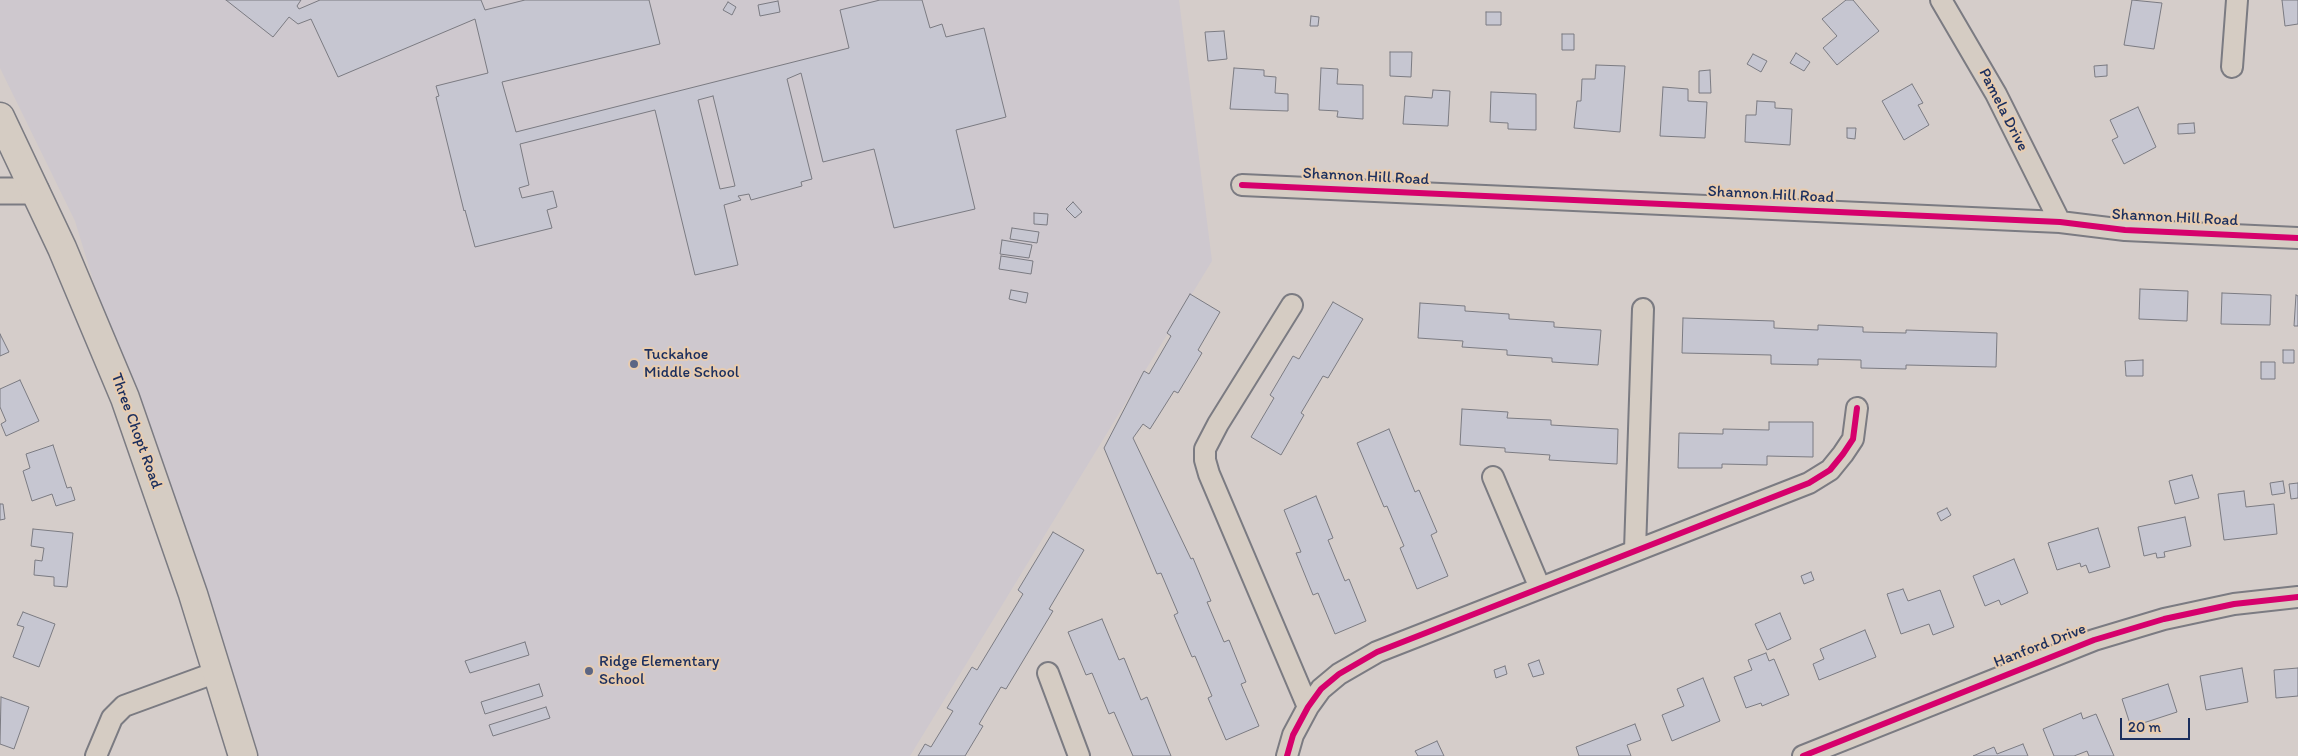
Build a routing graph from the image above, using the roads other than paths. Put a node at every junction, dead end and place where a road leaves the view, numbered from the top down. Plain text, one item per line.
1 (1941, 0) edge
2 (2238, 0) edge
3 (2232, 67) dead end
4 (0, 118) edge
5 (1242, 185) dead end
6 (0, 190) edge
7 (36, 191) junction
8 (2060, 222) junction
9 (2298, 238) edge
10 (1292, 305) dead end
11 (1643, 309) dead end
12 (1857, 408) dead end
13 (1493, 477) dead end
14 (1635, 550) junction
15 (1540, 588) junction
16 (2298, 597) edge
17 (217, 672) junction
18 (1048, 673) dead end
19 (1308, 707) junction
20 (96, 756) edge
21 (243, 756) edge
22 (1079, 756) edge
23 (1287, 756) edge
24 (1803, 756) edge

1 - 8 street, Pamela Drive
2 - 3 street
4 - 7 main road, Three Chopt Road
5 - 8 street, Shannon Hill Road
6 - 7 street
7 - 17 main road, Three Chopt Road
8 - 9 street, Shannon Hill Road
10 - 19 street
11 - 14 street
12 - 14 street
13 - 15 street
14 - 15 street
15 - 19 street
16 - 24 street, Hanford Drive
17 - 20 street
17 - 21 main road, Three Chopt Road
18 - 22 street
19 - 23 street

